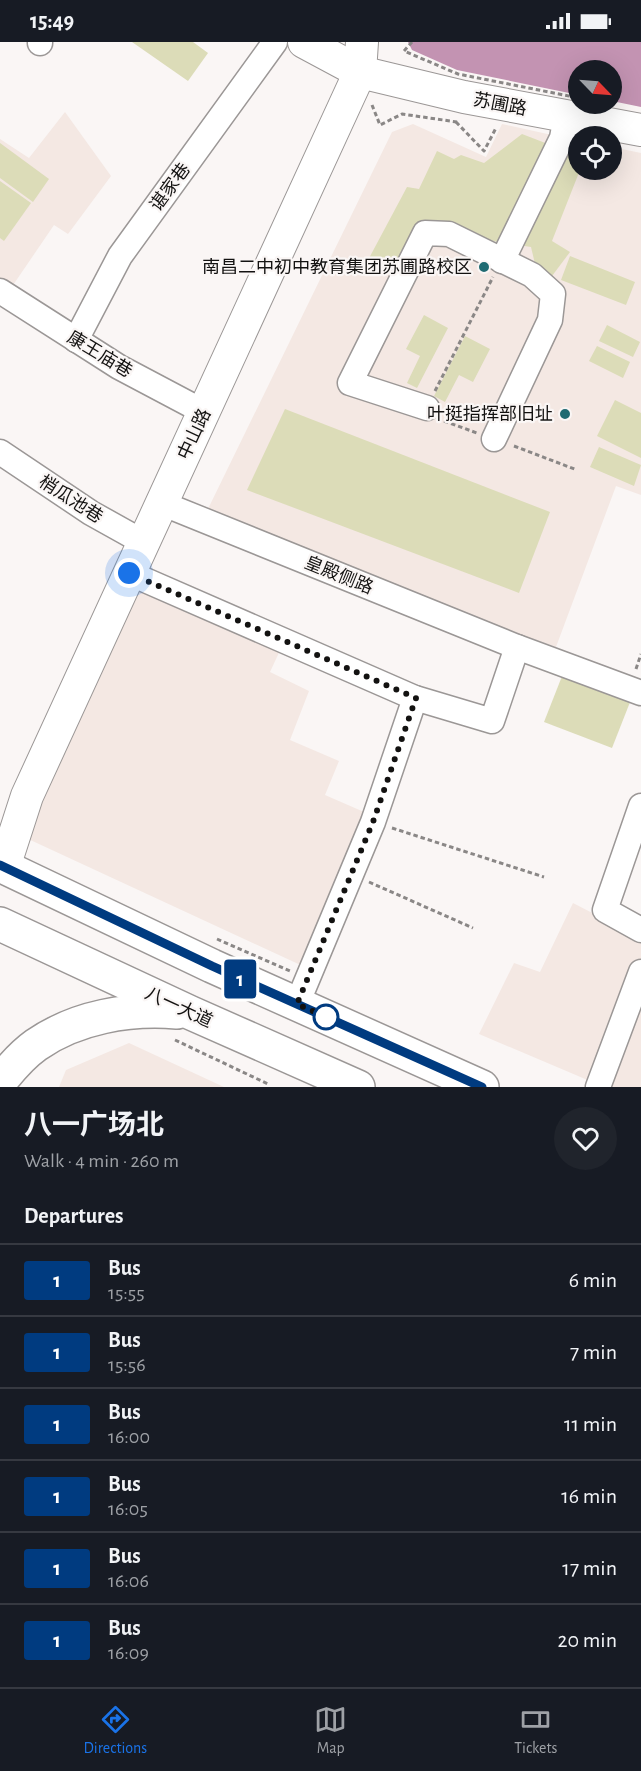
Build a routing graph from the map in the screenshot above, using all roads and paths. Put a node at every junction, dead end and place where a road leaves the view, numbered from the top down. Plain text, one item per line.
1 (275, 42) edge
2 (304, 42) edge
3 (412, 42) edge
4 (361, 57) edge
5 (568, 106) edge
6 (568, 107) edge
7 (570, 114) edge
8 (593, 114) edge
9 (456, 122) dead end
10 (496, 128) dead end
11 (641, 130) edge
12 (500, 264) junction
13 (0, 291) edge
14 (76, 340) junction
15 (427, 408) joint
16 (204, 412) junction
17 (494, 439) dead end
18 (0, 452) edge
19 (161, 503) junction
20 (143, 542) junction
21 (129, 573) junction
22 (517, 647) junction
23 (641, 693) edge
24 (416, 698) junction
25 (641, 806) edge
26 (373, 822) junction
27 (1, 869) edge
28 (351, 874) junction
29 (544, 877) dead end
30 (0, 924) edge
31 (472, 928) dead end
32 (641, 930) edge
33 (210, 936) dead end
34 (290, 971) dead end
35 (641, 972) edge
36 (297, 1004) junction
37 (183, 1026) junction
38 (0, 1082) edge
39 (268, 1084) dead end
40 (358, 1087) edge
41 (482, 1087) edge
42 (598, 1087) edge

1 - 14 street, 谌家巷
2 - 4 main road, 苏圃路
3 - 5 path, bridge
4 - 6 main road, 苏圃路
4 - 16 main road, 中山路
7 - 12 street
8 - 11 main road, 苏圃路
9 - 10 path
12 - 15 path
12 - 15 street
12 - 17 street
13 - 14 street, 康王庙巷
14 - 16 street, 康王庙巷
16 - 19 main road, 中山路
18 - 20 street, 梢瓜池巷
19 - 20 main road, 中山路
19 - 22 street, 皇殿侧路
20 - 21 main road, 中山路
21 - 24 street
21 - 27 main road, 中山路
22 - 23 street, 皇殿侧路
22 - 24 street
24 - 26 street
25 - 32 street
26 - 28 street
26 - 29 path
27 - 36 highway
28 - 31 path
28 - 36 street
30 - 37 highway, 八一大道
33 - 34 path
35 - 42 street
36 - 41 highway
37 - 38 highway
37 - 39 path
37 - 40 highway, 八一大道

